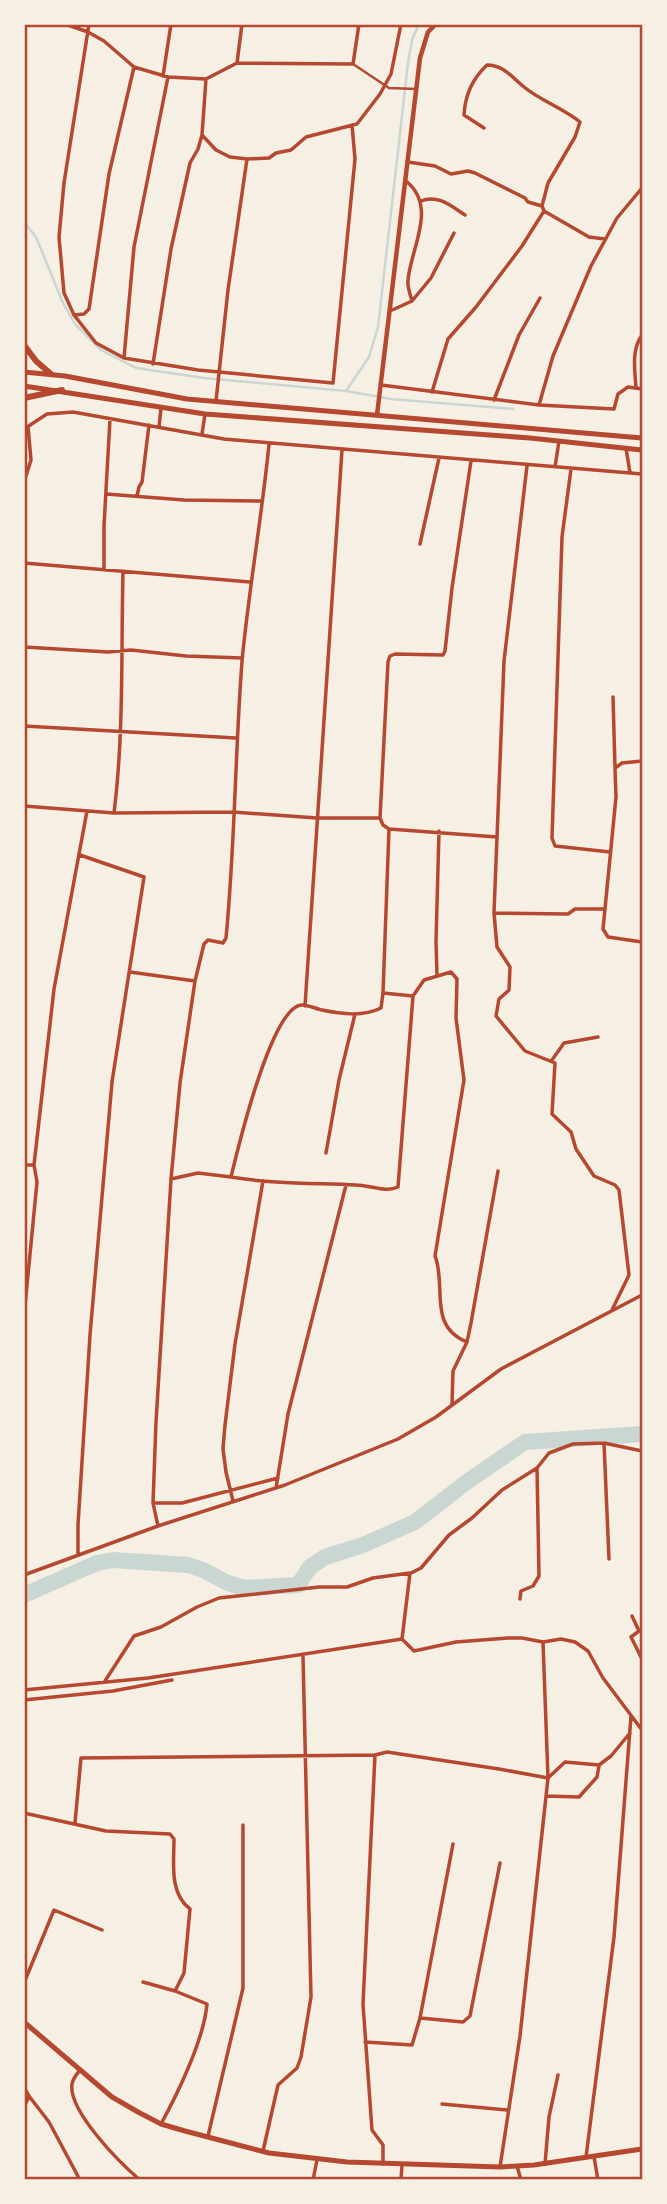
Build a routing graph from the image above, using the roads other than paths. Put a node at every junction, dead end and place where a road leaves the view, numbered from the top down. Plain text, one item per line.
1 (65, 24) edge
2 (89, 24) edge
3 (171, 24) edge
4 (242, 24) edge
5 (359, 24) edge
6 (401, 24) edge
7 (436, 24) edge
8 (88, 32) junction
9 (237, 63) junction
10 (354, 64) junction
11 (134, 67) junction
12 (165, 76) junction
13 (206, 79) junction
14 (387, 86) junction
15 (416, 89) junction
16 (352, 125) junction
17 (484, 128) dead end
18 (202, 135) junction
19 (247, 159) junction
20 (408, 162) junction
21 (406, 181) junction
22 (642, 188) edge
23 (421, 201) junction
24 (543, 209) junction
25 (465, 215) dead end
26 (454, 233) dead end
27 (605, 240) junction
28 (540, 298) dead end
29 (412, 301) junction
30 (390, 311) junction
31 (74, 315) junction
32 (642, 335) edge
33 (24, 345) edge
34 (124, 358) junction
35 (153, 364) junction
36 (24, 372) edge
37 (218, 372) junction
38 (51, 374) junction
39 (381, 385) junction
40 (24, 386) edge
41 (636, 388) junction
42 (642, 389) edge
43 (62, 390) junction
44 (432, 393) junction
45 (24, 398) edge
46 (494, 400) junction
47 (215, 401) junction
48 (539, 405) junction
49 (161, 408) junction
50 (205, 414) junction
51 (377, 415) junction
52 (110, 418) junction
53 (149, 425) junction
54 (159, 426) junction
55 (26, 427) edge
56 (202, 434) junction
57 (642, 438) edge
58 (559, 441) junction
59 (269, 444) junction
60 (626, 448) junction
61 (342, 450) junction
62 (642, 450) edge
63 (439, 458) junction
64 (471, 461) junction
65 (527, 465) junction
66 (555, 468) junction
67 (571, 469) junction
68 (630, 473) junction
69 (642, 474) edge
70 (24, 482) edge
71 (106, 494) junction
72 (137, 496) junction
73 (261, 501) junction
74 (419, 544) dead end
75 (24, 563) edge
76 (104, 570) junction
77 (123, 572) junction
78 (250, 582) junction
79 (24, 647) edge
80 (121, 650) junction
81 (243, 658) junction
82 (613, 697) dead end
83 (24, 726) edge
84 (120, 730) junction
85 (236, 738) junction
86 (642, 761) edge
87 (615, 768) junction
88 (24, 806) edge
89 (87, 811) junction
90 (233, 812) junction
91 (114, 813) junction
92 (317, 818) junction
93 (380, 818) junction
94 (389, 829) junction
95 (439, 831) junction
96 (497, 837) junction
97 (610, 852) junction
98 (80, 855) junction
99 (605, 909) junction
100 (494, 913) junction
101 (642, 942) edge
102 (130, 972) junction
103 (437, 975) junction
104 (195, 981) junction
105 (383, 993) junction
106 (413, 996) junction
107 (305, 1006) junction
108 (355, 1014) junction
109 (598, 1037) dead end
110 (552, 1060) junction
111 (326, 1153) dead end
112 (24, 1165) edge
113 (34, 1165) junction
114 (498, 1171) dead end
115 (231, 1177) junction
116 (171, 1179) junction
117 (263, 1181) junction
118 (346, 1185) junction
119 (642, 1296) edge
120 (611, 1312) junction
121 (24, 1316) edge
122 (467, 1342) junction
123 (452, 1404) junction
124 (604, 1443) junction
125 (642, 1451) edge
126 (537, 1468) junction
127 (278, 1478) junction
128 (276, 1488) junction
129 (230, 1490) junction
130 (233, 1501) junction
131 (153, 1503) junction
132 (158, 1526) junction
133 (78, 1556) junction
134 (609, 1559) dead end
135 (410, 1573) junction
136 (24, 1575) edge
137 (520, 1599) dead end
138 (632, 1616) dead end
139 (402, 1639) junction
140 (543, 1642) junction
141 (303, 1656) junction
142 (642, 1658) edge
143 (173, 1680) dead end
144 (104, 1682) junction
145 (24, 1690) edge
146 (24, 1700) edge
147 (631, 1716) junction
148 (642, 1730) edge
149 (630, 1733) junction
150 (375, 1755) junction
151 (304, 1756) junction
152 (600, 1765) junction
153 (548, 1778) junction
154 (546, 1796) junction
155 (24, 1813) edge
156 (75, 1823) junction
157 (243, 1825) dead end
158 (453, 1844) dead end
159 (500, 1863) dead end
160 (102, 1930) dead end
161 (143, 1982) dead end
162 (24, 1983) edge
163 (175, 1991) junction
164 (420, 2018) junction
165 (24, 2022) edge
166 (365, 2042) junction
167 (80, 2070) junction
168 (558, 2075) dead end
169 (24, 2087) edge
170 (29, 2096) junction
171 (442, 2104) dead end
172 (24, 2107) edge
173 (507, 2110) junction
174 (161, 2124) junction
175 (207, 2138) junction
176 (642, 2149) edge
177 (263, 2151) junction
178 (594, 2157) junction
179 (585, 2159) junction
180 (317, 2160) junction
181 (383, 2164) junction
182 (402, 2164) junction
183 (545, 2164) junction
184 (517, 2166) junction
185 (500, 2167) junction
186 (80, 2179) edge
187 (140, 2179) edge
188 (313, 2179) edge
189 (401, 2179) edge
190 (521, 2179) edge
191 (598, 2179) edge

1 - 8 street
2 - 8 street
3 - 12 street
4 - 9 street
5 - 10 street
6 - 14 street
7 - 15 street
8 - 11 street
8 - 31 street
9 - 10 street
9 - 13 street
10 - 14 street
11 - 12 street
11 - 31 street
12 - 13 street
12 - 34 street
13 - 18 street
14 - 15 street
14 - 16 street
15 - 20 street
16 - 19 street
16 - 37 street
17 - 24 street
18 - 19 street
18 - 35 street
19 - 37 street
20 - 21 street
20 - 24 street
21 - 23 street
21 - 30 street
22 - 27 street
23 - 25 street
23 - 29 street
24 - 27 street
24 - 44 street
26 - 29 street
27 - 48 street
28 - 46 street
29 - 30 street
30 - 39 street
31 - 34 street
32 - 41 street
33 - 38 main road
34 - 35 street
35 - 37 street
36 - 38 main road
37 - 47 street
38 - 47 main road
39 - 44 street
39 - 51 street
40 - 43 main road
41 - 42 street
41 - 48 street
43 - 45 main road
43 - 49 main road
44 - 46 street
46 - 48 street
47 - 51 main road
49 - 50 main road
49 - 54 street
50 - 56 street
50 - 58 main road
51 - 57 main road
52 - 53 street
52 - 55 street
52 - 71 street
53 - 54 street
53 - 72 street
54 - 56 street
55 - 70 street
56 - 59 street
58 - 60 main road
58 - 66 street
59 - 61 street
59 - 73 street
60 - 62 main road
60 - 68 street
61 - 63 street
61 - 92 street
63 - 64 street
63 - 74 street
64 - 65 street
64 - 93 street
65 - 66 street
65 - 96 street
66 - 67 street
67 - 68 street
67 - 97 street
68 - 69 street
71 - 72 street
71 - 76 street
72 - 73 street
73 - 78 street
75 - 76 street
76 - 77 street
77 - 78 street
77 - 80 street
78 - 81 street
79 - 80 street
80 - 81 street
80 - 84 street
81 - 85 street
82 - 87 street
83 - 84 street
84 - 85 street
84 - 91 street
85 - 90 street
86 - 87 street
87 - 97 street
88 - 89 street
89 - 91 street
89 - 98 street
90 - 91 street
90 - 92 street
90 - 104 street
92 - 93 street
92 - 107 street
93 - 94 street
94 - 95 street
94 - 105 street
95 - 96 street
95 - 103 street
96 - 100 street
97 - 99 street
98 - 102 street
98 - 113 street
99 - 100 street
99 - 101 street
100 - 110 street
102 - 104 street
102 - 133 street
103 - 106 street
103 - 122 street
104 - 116 street
105 - 106 street
105 - 108 street
106 - 118 street
107 - 108 street
107 - 115 street
108 - 111 street
109 - 110 street
110 - 120 street
112 - 113 street
113 - 121 street
114 - 122 street
115 - 116 street
115 - 117 street
116 - 131 street
117 - 118 street
117 - 129 street
118 - 127 street
119 - 120 street
120 - 123 street
122 - 123 street
123 - 128 street
124 - 125 street
124 - 126 street
124 - 134 street
126 - 135 street
126 - 137 street
127 - 128 street
127 - 129 street
128 - 130 street
129 - 130 street
129 - 131 street
130 - 132 street
131 - 132 street
132 - 133 street
133 - 136 street
135 - 139 street
135 - 144 street
138 - 142 street
139 - 140 street
139 - 141 street
140 - 147 street
140 - 153 street
141 - 144 street
141 - 151 street
143 - 146 street
144 - 145 street
147 - 148 street
147 - 149 street
149 - 152 street
149 - 179 street
150 - 151 street
150 - 153 street
150 - 166 street
151 - 156 street
151 - 177 street
152 - 153 street
152 - 154 street
153 - 154 street
154 - 173 street
155 - 156 street
156 - 163 street
157 - 175 street
158 - 164 street
159 - 164 street
160 - 162 street
161 - 163 street
163 - 174 street
164 - 166 street
165 - 167 main road
166 - 181 street
167 - 174 main road
167 - 187 street
168 - 183 street
169 - 170 street
170 - 172 street
170 - 186 street
171 - 173 street
173 - 185 street
174 - 175 main road
175 - 177 main road
176 - 178 main road
177 - 180 main road
178 - 179 main road
178 - 191 street
179 - 183 main road
180 - 181 main road
180 - 188 street
181 - 182 main road
182 - 185 main road
182 - 189 street
183 - 184 main road
184 - 185 main road
184 - 190 street

